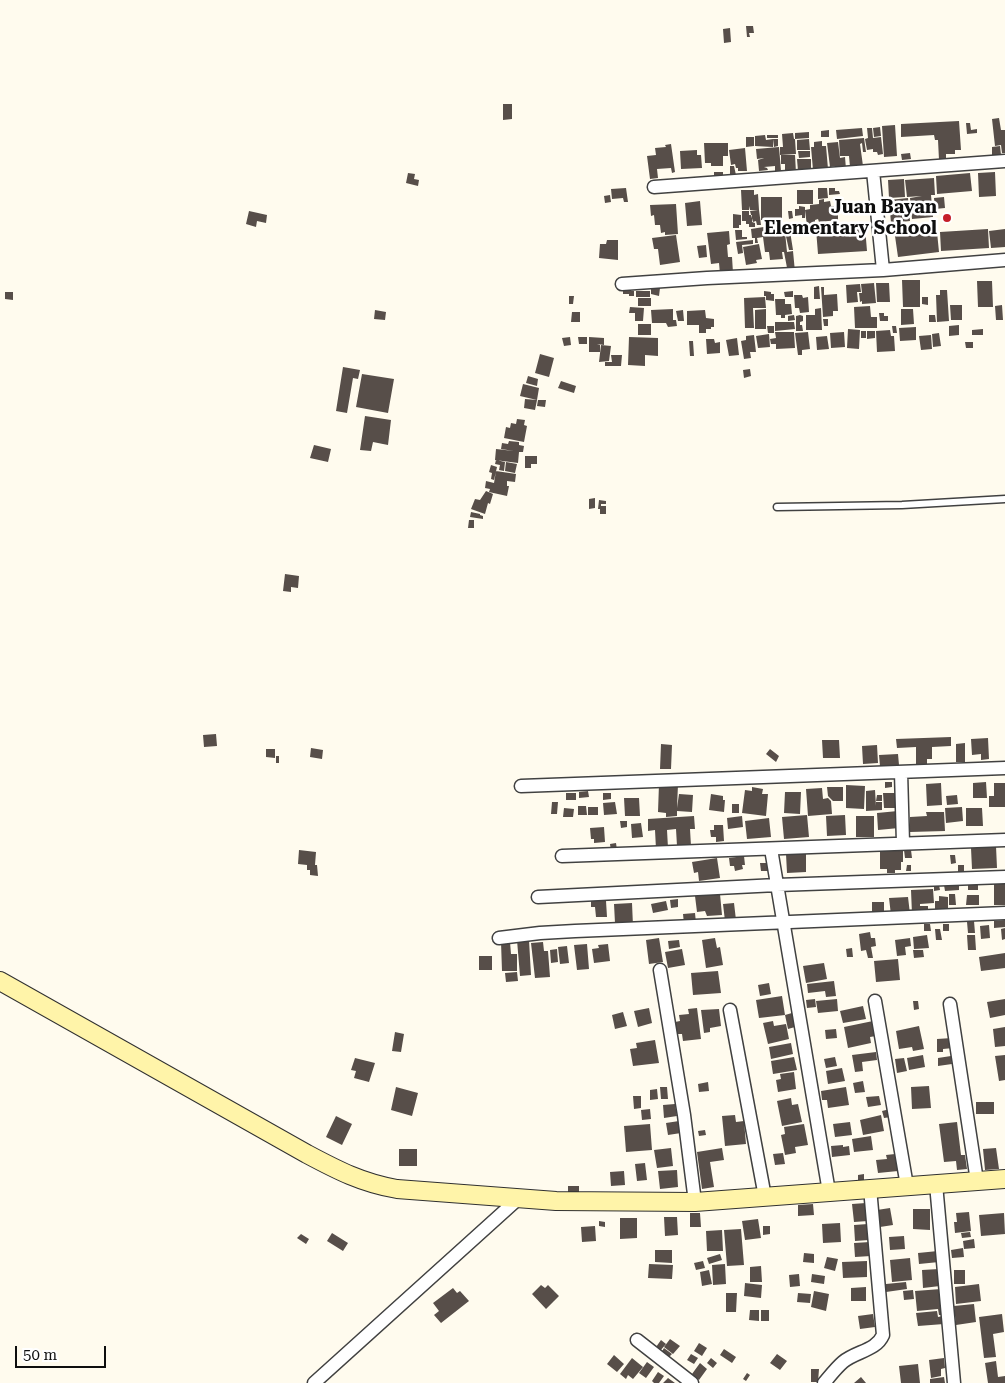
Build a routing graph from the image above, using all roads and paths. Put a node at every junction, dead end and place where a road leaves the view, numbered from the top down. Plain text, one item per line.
1 (1005, 161) edge
2 (873, 171) junction
3 (654, 187) dead end
4 (1005, 260) edge
5 (882, 270) junction
6 (622, 284) dead end
7 (1005, 499) edge
8 (777, 507) dead end
9 (1005, 768) edge
10 (900, 772) junction
11 (521, 786) dead end
12 (1005, 840) edge
13 (903, 842) junction
14 (771, 849) junction
15 (562, 856) dead end
16 (1005, 877) edge
17 (777, 885) junction
18 (538, 897) dead end
19 (1005, 913) edge
20 (782, 921) junction
21 (499, 938) dead end
22 (660, 970) dead end
23 (0, 981) edge
24 (875, 1001) dead end
25 (950, 1004) dead end
26 (730, 1010) dead end
27 (1005, 1179) edge
28 (977, 1181) junction
29 (936, 1184) junction
30 (907, 1186) junction
31 (870, 1188) junction
32 (828, 1192) junction
33 (765, 1197) junction
34 (519, 1198) junction
35 (695, 1202) junction
36 (636, 1340) dead end
37 (314, 1383) edge
38 (692, 1383) edge
39 (824, 1383) edge
40 (954, 1383) edge

1 - 2 street
2 - 3 street
2 - 5 street
4 - 5 street
5 - 6 street
7 - 8 lane
9 - 10 street
10 - 11 street
10 - 13 street
12 - 13 street
13 - 14 street
14 - 15 street
14 - 17 street
16 - 17 street
17 - 18 street
17 - 20 street
19 - 20 street
20 - 21 street
20 - 32 street
22 - 35 street
23 - 34 street
24 - 30 street
25 - 28 street
26 - 33 street
27 - 28 street
28 - 29 street
29 - 30 street
29 - 40 street
30 - 31 street
31 - 32 street
31 - 39 street
32 - 33 street
33 - 35 street
34 - 35 street
34 - 37 street
36 - 38 street

